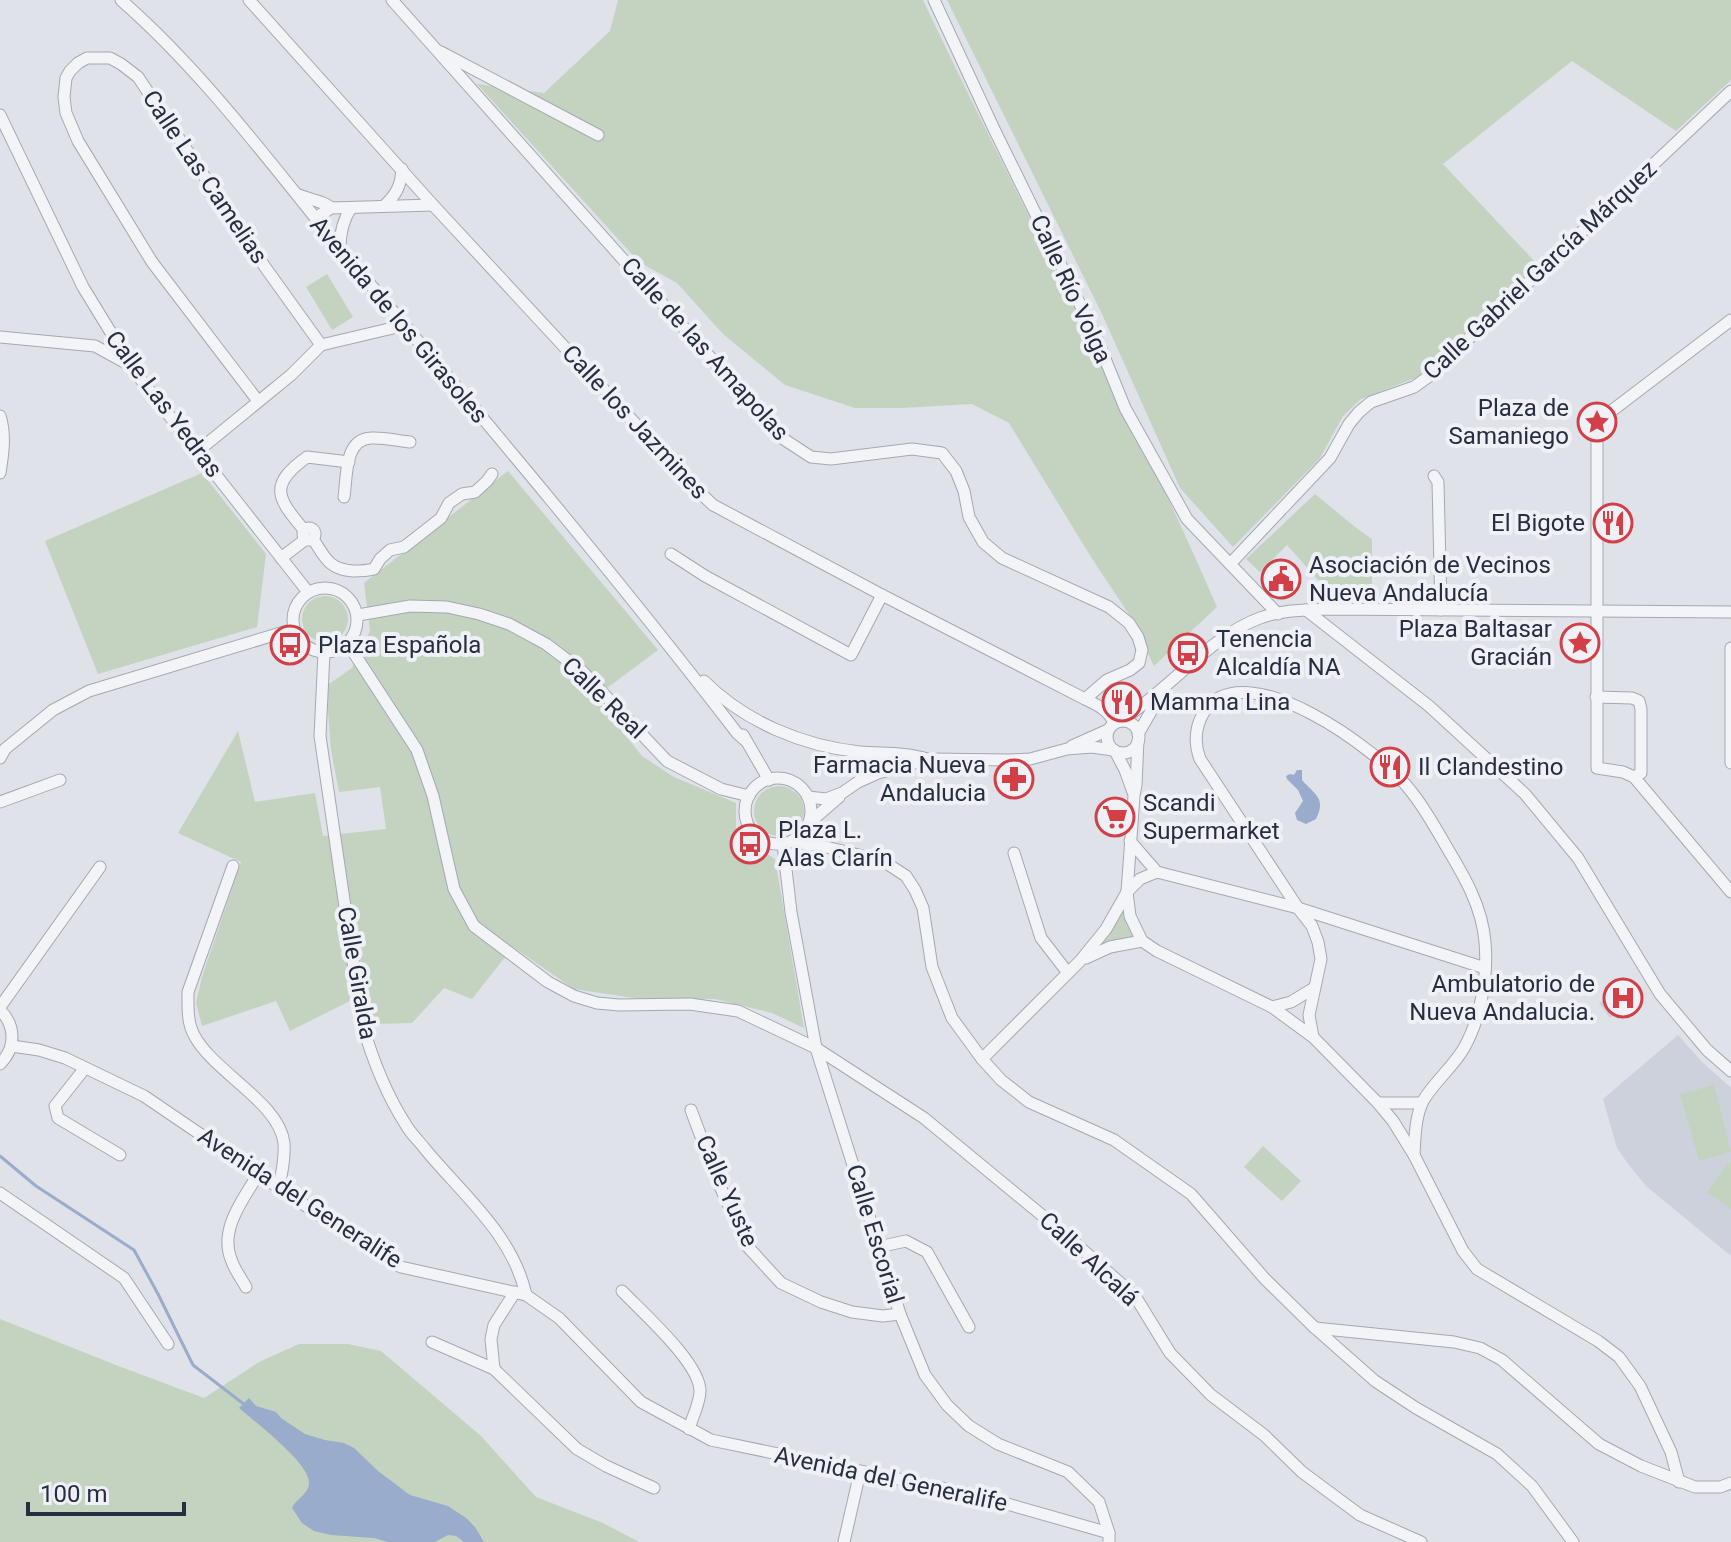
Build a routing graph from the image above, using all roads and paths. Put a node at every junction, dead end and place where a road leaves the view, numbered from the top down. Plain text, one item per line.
1 (121, 0) edge
2 (249, 0) edge
3 (392, 0) edge
4 (934, 0) edge
5 (434, 48) junction
6 (1731, 91) edge
7 (0, 115) edge
8 (598, 135) dead end
9 (402, 169) junction
10 (294, 193) junction
11 (433, 205) junction
12 (384, 206) junction
13 (331, 208) junction
14 (348, 212) junction
15 (320, 224) junction
16 (340, 248) junction
17 (101, 318) junction
18 (1731, 320) edge
19 (403, 323) junction
20 (0, 337) edge
21 (321, 345) junction
22 (95, 346) junction
23 (132, 367) junction
24 (258, 401) junction
25 (0, 416) edge
26 (410, 442) dead end
27 (198, 451) junction
28 (349, 462) junction
29 (0, 473) edge
30 (492, 474) dead end
31 (1434, 476) dead end
32 (344, 497) dead end
33 (307, 536) junction
34 (671, 554) dead end
35 (281, 558) junction
36 (1230, 564) junction
37 (308, 592) junction
38 (882, 595) junction
39 (1306, 610) junction
40 (1441, 610) junction
41 (1596, 611) junction
42 (1731, 612) edge
43 (1278, 614) junction
44 (358, 615) junction
45 (294, 629) junction
46 (348, 644) junction
47 (670, 646) junction
48 (1731, 648) edge
49 (324, 653) junction
50 (1163, 690) junction
51 (1596, 697) junction
52 (1085, 699) junction
53 (727, 702) junction
54 (1114, 725) junction
55 (1138, 737) junction
56 (745, 740) junction
57 (1067, 749) junction
58 (2, 750) edge
59 (1114, 750) junction
60 (929, 759) junction
61 (1731, 763) edge
62 (1634, 777) junction
63 (60, 780) dead end
64 (769, 780) junction
65 (842, 793) junction
66 (749, 796) junction
67 (1134, 796) junction
68 (808, 797) junction
69 (0, 802) edge
70 (809, 823) junction
71 (1130, 841) junction
72 (787, 842) junction
73 (818, 845) junction
74 (1014, 853) dead end
75 (233, 866) dead end
76 (100, 867) dead end
77 (1157, 872) junction
78 (1127, 892) junction
79 (1731, 892) edge
80 (1298, 908) junction
81 (1142, 941) junction
82 (1080, 961) junction
83 (1485, 968) junction
84 (1068, 973) junction
85 (1314, 988) junction
86 (1272, 1007) junction
87 (0, 1008) edge
88 (1313, 1037) junction
89 (12, 1046) junction
90 (816, 1048) junction
91 (982, 1059) junction
92 (0, 1064) edge
93 (85, 1068) junction
94 (1731, 1071) edge
95 (1378, 1103) junction
96 (1422, 1103) junction
97 (691, 1110) dead end
98 (120, 1155) dead end
99 (1414, 1155) junction
100 (259, 1173) junction
101 (279, 1186) junction
102 (0, 1193) edge
103 (878, 1247) junction
104 (246, 1287) dead end
105 (622, 1291) dead end
106 (520, 1294) junction
107 (900, 1314) junction
108 (969, 1327) dead end
109 (1315, 1328) junction
110 (432, 1342) dead end
111 (168, 1344) dead end
112 (494, 1369) junction
113 (689, 1429) junction
114 (860, 1472) junction
115 (1679, 1482) junction
116 (1731, 1483) edge
117 (654, 1488) dead end
118 (1109, 1538) edge
119 (844, 1542) edge
120 (1421, 1542) edge
121 (1573, 1542) edge

1 - 10 street, Avenida de los Girasoles
2 - 9 street, Calle los Jazmines
3 - 5 street, Calle de las Amapolas
4 - 36 street, Calle Río Volga
5 - 8 street
5 - 52 street, Calle de las Amapolas
6 - 36 street, Calle Gabriel García Márquez
7 - 17 street, Calle Las Yedras
9 - 11 street, Calle los Jazmines
9 - 12 street
10 - 13 street
10 - 15 street, Avenida de los Girasoles
11 - 12 street
11 - 38 street, Calle los Jazmines
12 - 14 street
13 - 14 street
13 - 15 street
14 - 15 street
14 - 16 street
15 - 16 street, Avenida de los Girasoles
16 - 19 street, Avenida de los Girasoles
17 - 22 street
17 - 23 street, Calle Las Yedras
18 - 41 street
19 - 21 street
19 - 47 street, Avenida de los Girasoles
20 - 22 street
21 - 24 street
21 - 24 street, Calle Las Camelias
22 - 23 street
23 - 27 street, Calle Las Yedras
24 - 27 street
25 - 29 street
26 - 28 street
27 - 35 street, Calle Las Yedras
28 - 32 street
28 - 33 street
30 - 33 street
31 - 40 street
33 - 35 street
34 - 38 street
35 - 37 street, Calle Las Yedras
36 - 43 street
37 - 44 street
37 - 45 street
38 - 52 street, Calle los Jazmines
39 - 40 street
39 - 43 street
39 - 94 street
40 - 41 street
41 - 42 street
41 - 51 street
43 - 50 street
44 - 46 street
44 - 66 street, Calle Real
45 - 49 street
45 - 58 street
46 - 49 street
46 - 90 street, Calle Alcalá
47 - 53 street, Avenida de los Girasoles
47 - 56 street, Avenida de los Girasoles
48 - 61 street
49 - 106 street, Calle Giralda
50 - 54 street
50 - 55 street
51 - 62 street
51 - 62 street
52 - 54 street, Calle los Jazmines
53 - 56 street, Avenida de los Girasoles
53 - 60 street, Avenida de los Girasoles
54 - 55 street
54 - 57 street
54 - 59 street
55 - 59 street
55 - 67 street
56 - 64 street, Avenida de los Girasoles
57 - 59 street
57 - 60 street
59 - 67 street
60 - 65 street
62 - 79 street
63 - 69 street
64 - 66 street
64 - 68 street
65 - 68 street
65 - 70 street
66 - 72 street
67 - 71 street
68 - 70 street
70 - 72 street
70 - 73 street
71 - 77 street
71 - 78 street
72 - 73 street
72 - 90 street, Calle Escorial
73 - 91 street
74 - 84 street
75 - 101 street
76 - 87 street
77 - 78 street
77 - 80 street
78 - 81 street
78 - 82 street
80 - 83 street
80 - 83 street
80 - 85 street
81 - 82 street
81 - 86 street
82 - 84 street
83 - 96 street
84 - 91 street
85 - 86 street
85 - 88 street
86 - 88 street
87 - 89 street
88 - 95 street
89 - 92 street
89 - 93 street, Avenida del Generalife
90 - 103 street, Calle Escorial
90 - 120 street, Calle Alcalá
91 - 109 street
93 - 98 street
93 - 100 street, Avenida del Generalife
95 - 96 street
95 - 99 street
96 - 99 street
97 - 107 street, Calle Yuste
99 - 115 street
100 - 101 street, Avenida del Generalife
100 - 104 street
101 - 106 street, Avenida del Generalife
102 - 111 street
103 - 107 street, Calle Escorial
103 - 108 street
105 - 113 street
106 - 112 street
106 - 113 street, Avenida del Generalife
107 - 118 street, Calle Escorial
109 - 115 street
109 - 121 street
110 - 112 street
112 - 117 street
113 - 114 street, Avenida del Generalife
114 - 118 street, Avenida del Generalife
114 - 119 street
115 - 116 street

